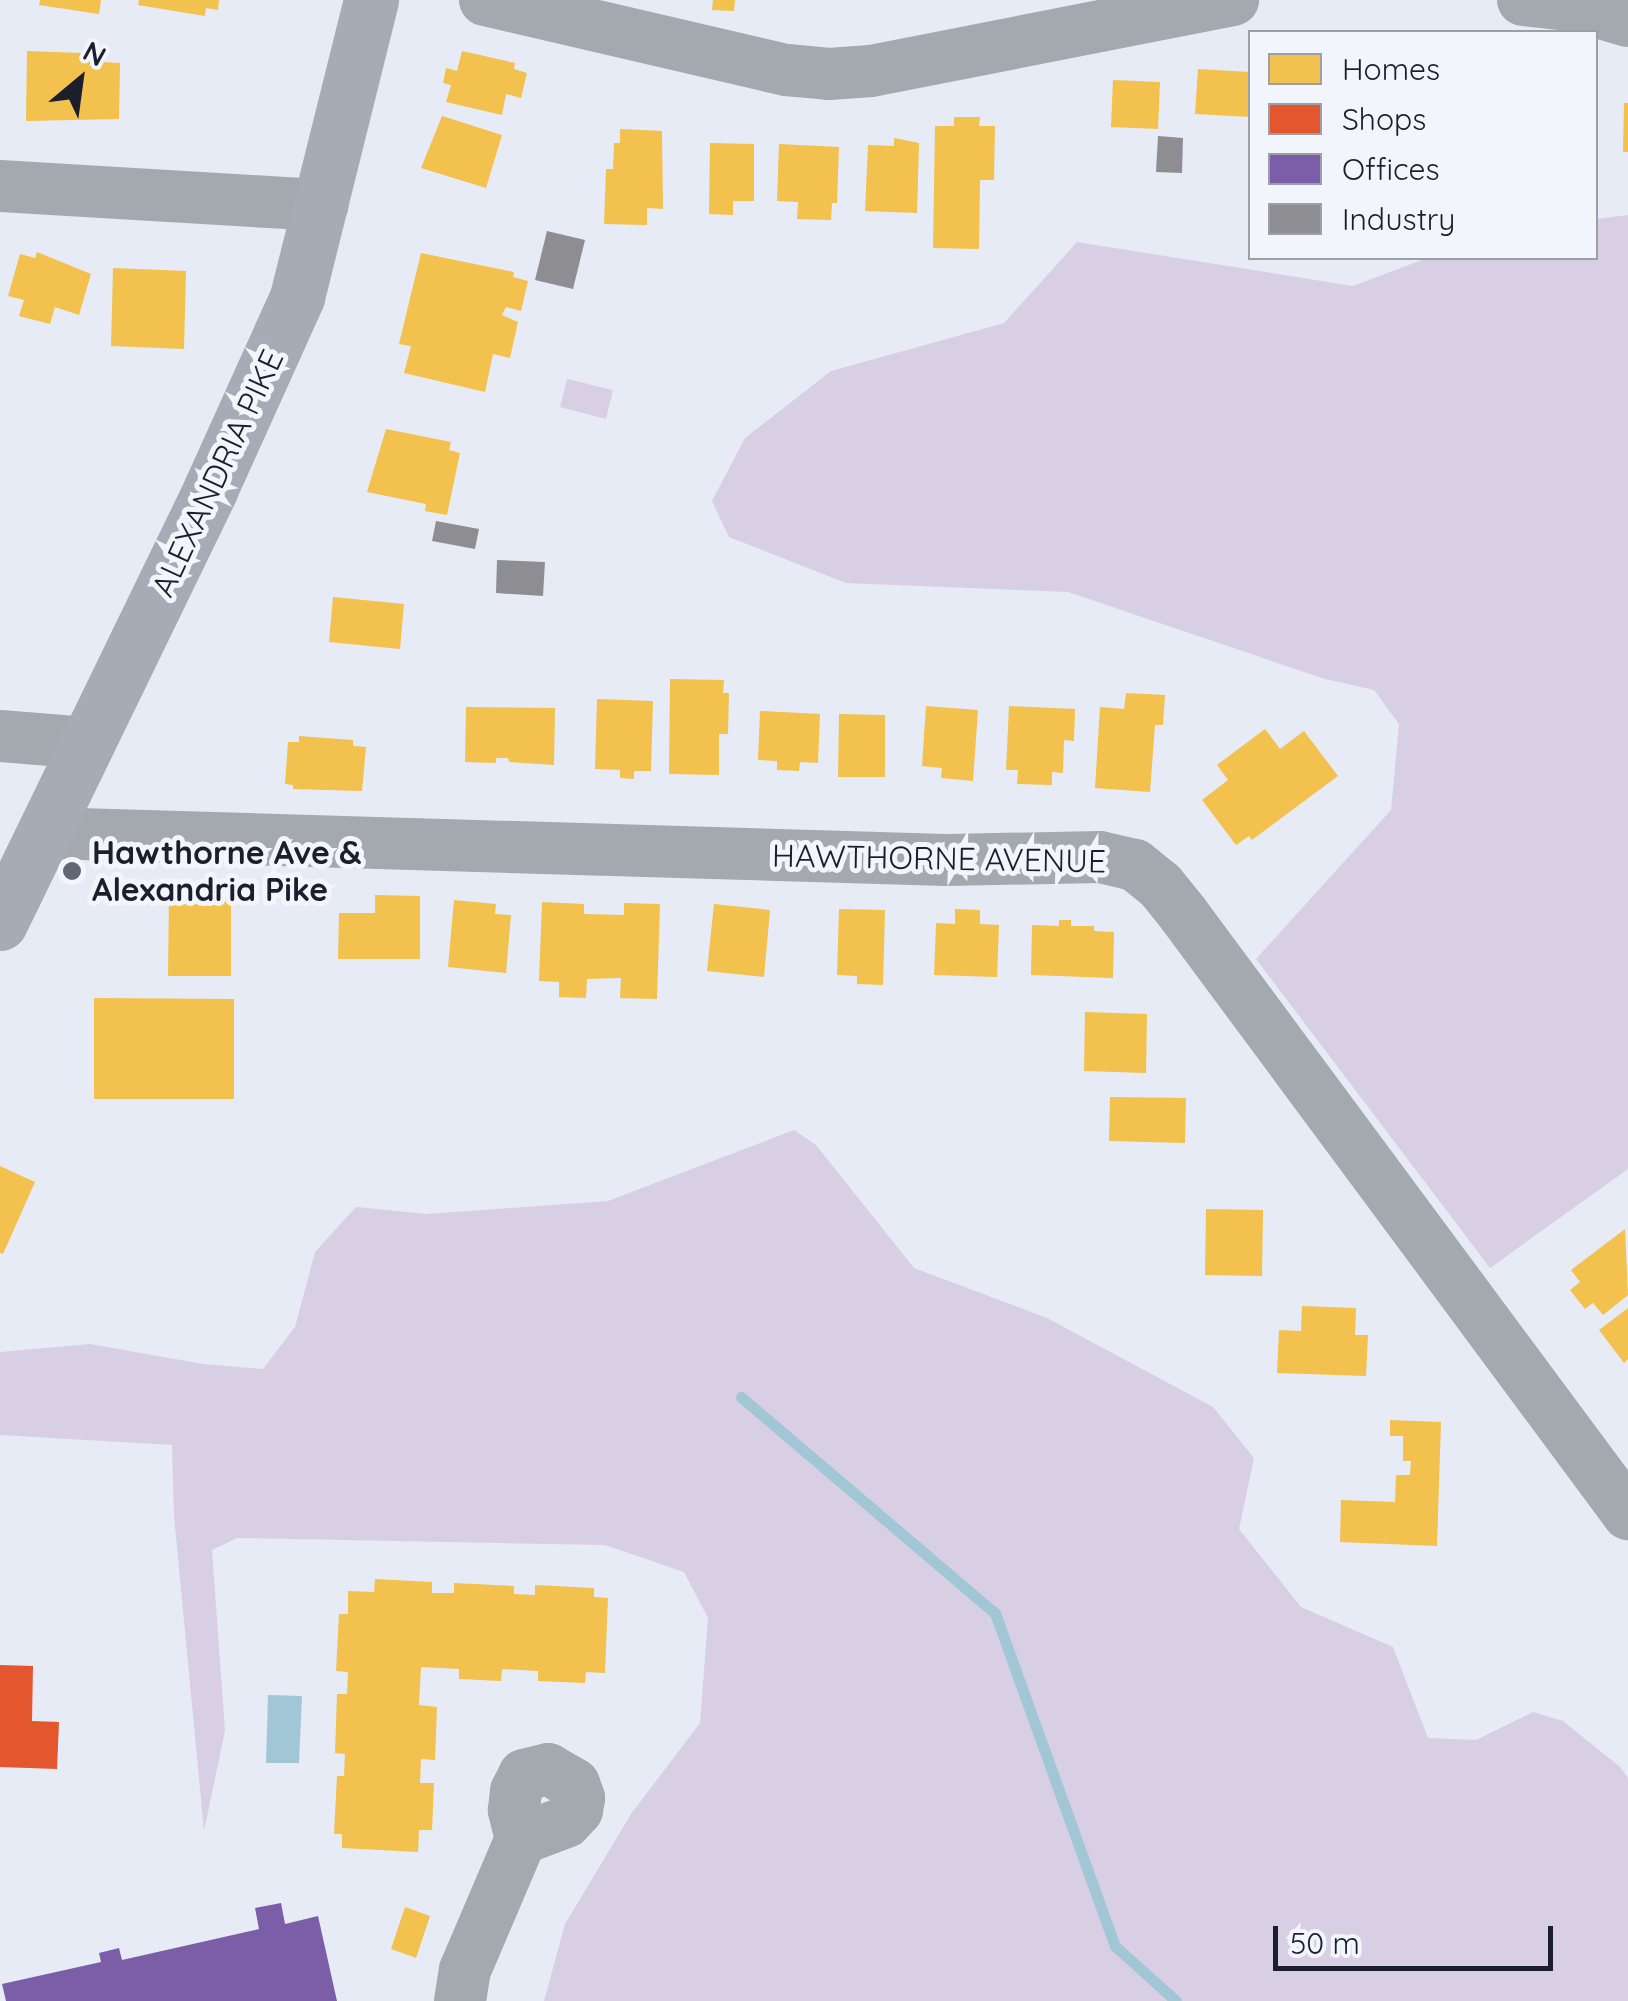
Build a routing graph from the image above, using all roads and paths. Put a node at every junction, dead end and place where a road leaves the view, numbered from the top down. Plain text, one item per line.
1 (371, 0) edge
2 (485, 0) edge
3 (1233, 0) edge
4 (1522, 0) edge
5 (1628, 21) edge
6 (0, 186) edge
7 (322, 204) junction
8 (0, 736) edge
9 (87, 743) junction
10 (46, 833) junction
11 (0, 923) edge
12 (1628, 1514) edge
13 (521, 1840) dead end
14 (460, 2001) edge

1 - 7 main road, ALEXANDRIA PIKE
2 - 3 street
4 - 5 street
6 - 7 street
7 - 9 main road, ALEXANDRIA PIKE
8 - 9 street
9 - 10 main road, ALEXANDRIA PIKE
10 - 11 main road, ALEXANDRIA PIKE
10 - 12 street, HAWTHORNE AVENUE
13 - 14 street

